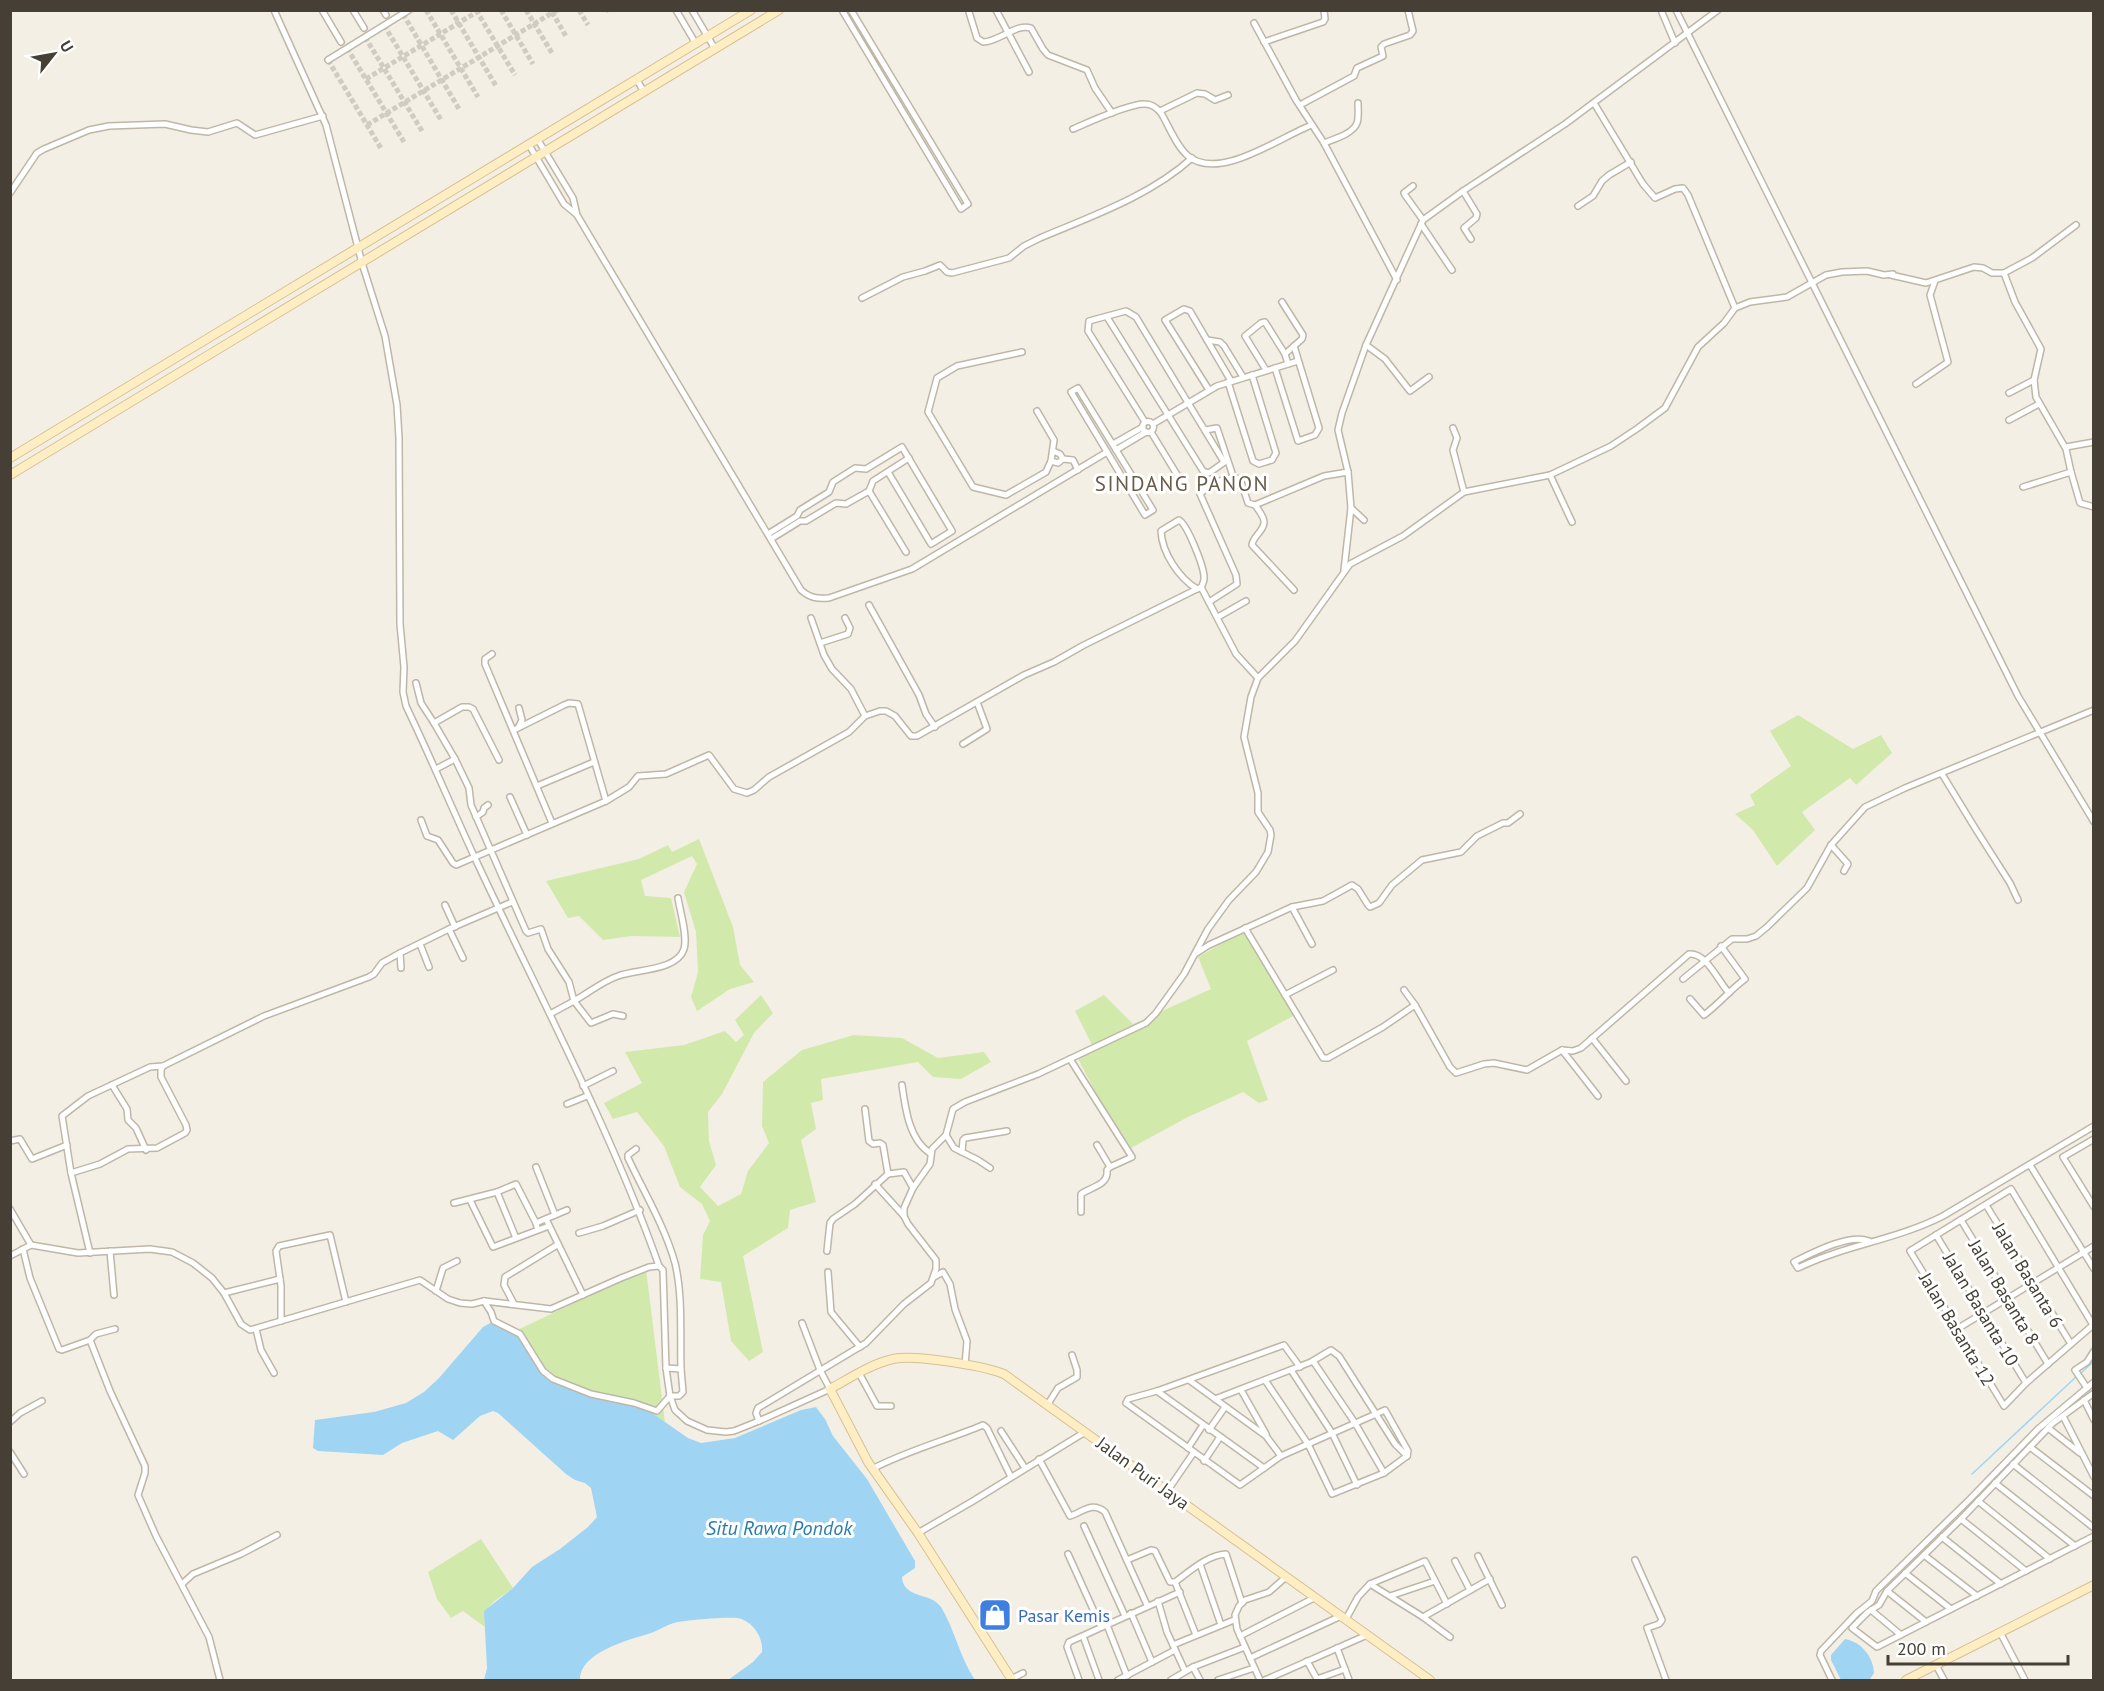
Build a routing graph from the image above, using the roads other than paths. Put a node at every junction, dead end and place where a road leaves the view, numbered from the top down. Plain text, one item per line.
1 (274, 10) edge
2 (322, 10) edge
3 (353, 10) edge
4 (409, 10) edge
5 (676, 10) edge
6 (692, 10) edge
7 (752, 10) edge
8 (779, 10) edge
9 (842, 10) edge
10 (851, 10) edge
11 (996, 10) edge
12 (1324, 10) edge
13 (1408, 10) edge
14 (1661, 10) edge
15 (1676, 10) edge
16 (1718, 10) edge
17 (969, 12) dead end
18 (1254, 22) dead end
19 (363, 28) tunnel mouth
20 (1008, 34) junction
21 (1688, 34) junction
22 (708, 37) junction
23 (341, 42) tunnel mouth
24 (1264, 42) junction
25 (1675, 43) junction
26 (696, 44) junction
27 (715, 49) junction
28 (328, 60) dead end
29 (1029, 72) dead end
30 (637, 80) junction
31 (644, 92) junction
32 (1228, 95) dead end
33 (1358, 103) dead end
34 (1594, 103) junction
35 (1300, 105) junction
36 (1160, 111) junction
37 (1112, 113) junction
38 (323, 116) junction
39 (1312, 125) junction
40 (1073, 129) dead end
41 (538, 140) junction
42 (1324, 143) junction
43 (529, 145) junction
44 (545, 152) junction
45 (536, 157) junction
46 (1192, 158) junction
47 (1631, 162) junction
48 (466, 183) junction
49 (1413, 186) dead end
50 (1463, 191) junction
51 (10, 193) edge
52 (474, 195) junction
53 (1578, 206) dead end
54 (577, 215) junction
55 (1422, 222) junction
56 (2076, 225) dead end
57 (1471, 239) dead end
58 (359, 248) junction
59 (362, 262) junction
60 (1452, 270) dead end
61 (2004, 273) junction
62 (1397, 280) junction
63 (1935, 281) junction
64 (1811, 284) junction
65 (862, 298) dead end
66 (1282, 302) dead end
67 (1734, 308) junction
68 (1107, 317) junction
69 (1207, 340) junction
70 (1366, 345) junction
71 (1294, 346) junction
72 (1022, 352) dead end
73 (1285, 354) junction
74 (1298, 361) junction
75 (1288, 364) junction
76 (1275, 368) junction
77 (1266, 370) junction
78 (1252, 375) junction
79 (1429, 376) dead end
80 (1243, 377) junction
81 (2034, 380) junction
82 (1230, 381) junction
83 (1916, 384) dead end
84 (1209, 390) junction
85 (2009, 393) dead end
86 (1188, 403) junction
87 (2039, 404) junction
88 (1037, 411) dead end
89 (1169, 414) junction
90 (2009, 420) dead end
91 (1146, 428) junction
92 (1453, 428) dead end
93 (1205, 430) junction
94 (2094, 441) edge
95 (1114, 447) junction
96 (2066, 447) junction
97 (1053, 452) junction
98 (1107, 452) junction
99 (10, 458) edge
100 (909, 458) junction
101 (1063, 459) junction
102 (1051, 461) junction
103 (1226, 461) junction
104 (866, 470) junction
105 (1078, 470) junction
106 (888, 472) junction
107 (1348, 472) junction
108 (2070, 472) junction
109 (1232, 473) dead end
110 (10, 475) edge
111 (1550, 475) junction
112 (1135, 480) junction
113 (873, 481) junction
114 (1127, 485) junction
115 (1184, 486) dead end
116 (2023, 487) dead end
117 (869, 491) junction
118 (829, 492) junction
119 (1464, 492) junction
120 (836, 503) junction
121 (1255, 505) junction
122 (2094, 507) edge
123 (1351, 508) junction
124 (799, 518) junction
125 (1364, 520) dead end
126 (1572, 522) dead end
127 (769, 537) junction
128 (906, 552) dead end
129 (1343, 572) junction
130 (1199, 589) junction
131 (1294, 590) dead end
132 (1246, 601) dead end
133 (1209, 602) junction
134 (869, 605) dead end
135 (1218, 617) junction
136 (811, 618) dead end
137 (845, 618) dead end
138 (820, 643) junction
139 (492, 654) dead end
140 (1258, 678) junction
141 (416, 683) dead end
142 (976, 702) junction
143 (420, 703) junction
144 (409, 706) junction
145 (519, 708) dead end
146 (2094, 710) edge
147 (865, 716) junction
148 (434, 723) junction
149 (935, 727) junction
150 (516, 729) junction
151 (2039, 733) junction
152 (963, 744) dead end
153 (454, 760) junction
154 (499, 760) dead end
155 (594, 762) junction
156 (436, 769) junction
157 (1942, 774) junction
158 (537, 786) junction
159 (510, 797) dead end
160 (606, 801) junction
161 (488, 805) dead end
162 (1520, 814) dead end
163 (476, 817) junction
164 (421, 820) dead end
165 (2094, 822) edge
166 (552, 823) junction
167 (527, 835) junction
168 (1832, 845) junction
169 (488, 850) junction
170 (477, 855) junction
171 (1844, 871) dead end
172 (678, 898) dead end
173 (2018, 900) dead end
174 (512, 902) junction
175 (445, 905) dead end
176 (1292, 907) junction
177 (499, 908) junction
178 (452, 928) junction
179 (1245, 928) junction
180 (420, 944) junction
181 (1312, 944) dead end
182 (1721, 946) junction
183 (400, 953) junction
184 (1194, 955) junction
185 (463, 958) dead end
186 (1705, 961) junction
187 (429, 967) dead end
188 (401, 968) dead end
189 (1333, 970) dead end
190 (1683, 979) dead end
191 (1404, 990) dead end
192 (1729, 993) junction
193 (1285, 995) junction
194 (1690, 999) dead end
195 (574, 1001) junction
196 (1415, 1005) junction
197 (550, 1014) junction
198 (623, 1016) dead end
199 (1592, 1038) junction
200 (1562, 1050) junction
201 (1070, 1059) junction
202 (163, 1066) junction
203 (613, 1071) dead end
204 (1626, 1081) dead end
205 (112, 1085) junction
206 (902, 1085) dead end
207 (583, 1086) junction
208 (1598, 1095) dead end
209 (587, 1096) junction
210 (567, 1104) dead end
211 (865, 1109) dead end
212 (2094, 1126) edge
213 (1007, 1131) dead end
214 (946, 1135) junction
215 (2091, 1140) edge
216 (10, 1141) edge
217 (67, 1145) junction
218 (1097, 1145) dead end
219 (636, 1149) dead end
220 (2094, 1149) edge
221 (146, 1150) junction
222 (962, 1152) junction
223 (930, 1153) junction
224 (2030, 1165) junction
225 (536, 1167) dead end
226 (1110, 1167) junction
227 (990, 1168) dead end
228 (71, 1173) junction
229 (888, 1174) junction
230 (875, 1184) junction
231 (913, 1188) junction
232 (497, 1192) junction
233 (470, 1200) junction
234 (454, 1203) dead end
235 (1986, 1205) junction
236 (2094, 1207) edge
237 (10, 1209) edge
238 (567, 1210) dead end
239 (640, 1210) junction
240 (1081, 1212) dead end
241 (555, 1215) junction
242 (904, 1216) junction
243 (546, 1219) junction
244 (1960, 1220) junction
245 (549, 1226) junction
246 (537, 1227) junction
247 (579, 1233) dead end
248 (1936, 1235) junction
249 (516, 1238) junction
250 (1848, 1241) junction
251 (1869, 1241) junction
252 (31, 1245) junction
253 (557, 1245) junction
254 (2094, 1246) edge
255 (1850, 1248) junction
256 (23, 1249) junction
257 (110, 1251) junction
258 (826, 1251) dead end
259 (2083, 1252) junction
260 (90, 1253) junction
261 (10, 1256) edge
262 (457, 1261) dead end
263 (659, 1266) junction
264 (2058, 1268) junction
265 (2094, 1269) edge
266 (828, 1272) dead end
267 (934, 1277) junction
268 (280, 1279) junction
269 (2033, 1283) junction
270 (436, 1291) junction
271 (224, 1293) junction
272 (114, 1295) dead end
273 (583, 1296) junction
274 (2008, 1298) junction
275 (484, 1301) junction
276 (346, 1302) junction
277 (514, 1304) junction
278 (1984, 1313) junction
279 (281, 1322) junction
280 (802, 1323) dead end
281 (2093, 1325) edge
282 (115, 1329) dead end
283 (256, 1329) junction
284 (1957, 1329) junction
285 (90, 1340) junction
286 (2071, 1344) junction
287 (860, 1347) junction
288 (2094, 1351) edge
289 (1072, 1355) dead end
290 (1313, 1361) junction
291 (2048, 1364) junction
292 (964, 1365) junction
293 (1300, 1367) junction
294 (666, 1368) junction
295 (681, 1369) junction
296 (820, 1370) junction
297 (1291, 1370) junction
298 (274, 1373) dead end
299 (859, 1373) junction
300 (1188, 1380) junction
301 (1265, 1380) junction
302 (2094, 1382) edge
303 (2026, 1383) junction
304 (2087, 1388) junction
305 (830, 1389) junction
306 (1241, 1390) junction
307 (1157, 1391) junction
308 (2094, 1393) edge
309 (670, 1396) junction
310 (1215, 1399) junction
311 (2084, 1400) junction
312 (42, 1401) dead end
313 (1048, 1404) junction
314 (891, 1406) dead end
315 (1226, 1407) junction
316 (1377, 1414) junction
317 (2063, 1416) junction
318 (2094, 1420) edge
319 (759, 1421) junction
320 (10, 1422) edge
321 (1355, 1423) junction
322 (1203, 1425) junction
323 (2048, 1428) junction
324 (1209, 1430) junction
325 (1001, 1431) dead end
326 (1085, 1432) junction
327 (1332, 1433) junction
328 (1266, 1436) junction
329 (1220, 1437) junction
330 (1308, 1444) junction
331 (2030, 1447) junction
332 (1188, 1448) junction
333 (10, 1452) edge
334 (1194, 1452) junction
335 (1281, 1456) junction
336 (1407, 1456) junction
337 (2083, 1456) junction
338 (1039, 1459) junction
339 (2094, 1460) edge
340 (1204, 1461) junction
341 (2013, 1464) junction
342 (2087, 1464) junction
343 (871, 1465) junction
344 (1025, 1468) junction
345 (1264, 1468) junction
346 (1384, 1473) junction
347 (24, 1474) dead end
348 (1011, 1477) junction
349 (2094, 1477) edge
350 (1995, 1483) junction
351 (1358, 1485) junction
352 (1169, 1487) junction
353 (2094, 1497) edge
354 (1978, 1501) junction
355 (1961, 1519) junction
356 (1084, 1527) dead end
357 (2094, 1528) edge
358 (918, 1533) junction
359 (277, 1534) dead end
360 (2094, 1536) edge
361 (1942, 1537) junction
362 (2075, 1546) junction
363 (1068, 1554) dead end
364 (1924, 1555) junction
365 (1478, 1556) dead end
366 (2050, 1558) junction
367 (1128, 1560) junction
368 (1635, 1560) dead end
369 (1455, 1562) dead end
370 (1200, 1564) junction
371 (2026, 1571) junction
372 (1905, 1573) junction
373 (1286, 1577) junction
374 (1490, 1579) junction
375 (1435, 1581) junction
376 (1175, 1582) junction
377 (182, 1584) junction
378 (1370, 1584) junction
379 (2001, 1584) junction
380 (2094, 1585) edge
381 (1470, 1590) junction
382 (1887, 1591) junction
383 (1180, 1592) junction
384 (1390, 1596) junction
385 (1977, 1596) junction
386 (1314, 1598) junction
387 (1158, 1601) junction
388 (1242, 1603) junction
389 (1447, 1604) junction
390 (1147, 1605) junction
391 (1503, 1605) dead end
392 (1952, 1609) junction
393 (1871, 1610) junction
394 (1128, 1614) junction
395 (1345, 1615) junction
396 (1423, 1617) junction
397 (1234, 1620) junction
398 (1926, 1622) junction
399 (1221, 1625) junction
400 (1104, 1626) junction
401 (2000, 1632) junction
402 (1196, 1635) junction
403 (1367, 1635) junction
404 (1901, 1635) junction
405 (1083, 1636) junction
406 (1240, 1636) junction
407 (1450, 1637) dead end
408 (1245, 1647) junction
409 (1174, 1648) junction
410 (1337, 1648) junction
411 (1250, 1658) junction
412 (1307, 1661) junction
413 (1152, 1662) junction
414 (1936, 1665) junction
415 (1193, 1667) junction
416 (1254, 1668) junction
417 (1345, 1669) junction
418 (1185, 1671) junction
419 (1023, 1673) dead end
420 (1127, 1676) junction
421 (220, 1680) edge
422 (1012, 1680) edge
423 (1079, 1680) edge
424 (1099, 1680) edge
425 (1118, 1680) edge
426 (1171, 1680) edge
427 (1200, 1680) edge
428 (1218, 1680) edge
429 (1260, 1680) edge
430 (1265, 1680) edge
431 (1349, 1680) edge
432 (1430, 1680) edge
433 (1666, 1680) edge
434 (1832, 1680) edge
435 (1906, 1680) edge
436 (1944, 1680) edge
437 (2025, 1680) edge

1 - 38 street
2 - 23 street
3 - 19 street
4 - 28 street
5 - 26 street
6 - 22 street
7 - 22 street
8 - 27 street
9 - 10 street
11 - 20 street
12 - 24 street
13 - 35 street
14 - 25 street
15 - 21 street
16 - 21 street
17 - 20 street
18 - 24 street
20 - 29 street
20 - 37 street
21 - 25 street
21 - 64 street
22 - 26 street
22 - 27 street
24 - 35 street
25 - 34 street
26 - 30 street
27 - 31 street
30 - 31 street
30 - 41 street
31 - 44 street
32 - 36 street
33 - 42 street
34 - 47 street
34 - 50 street
35 - 39 street
36 - 37 street
36 - 46 street
37 - 40 street
38 - 51 street
38 - 58 street
39 - 42 street
39 - 46 street
41 - 43 street
41 - 44 street
42 - 62 street
43 - 45 street
43 - 48 street
44 - 45 street
44 - 54 street
45 - 52 street
45 - 54 street
46 - 65 street
47 - 53 street
47 - 67 street
48 - 52 street
48 - 58 street
49 - 55 street
50 - 55 street
50 - 57 street
52 - 59 street
54 - 127 street
55 - 60 street
55 - 62 street
56 - 61 street
58 - 59 street
58 - 99 street
59 - 110 street
59 - 144 street
61 - 63 street
61 - 81 street
62 - 70 street
63 - 64 street
63 - 83 street
64 - 67 street
64 - 151 street
66 - 71 street
67 - 111 street
68 - 86 street
68 - 89 street
68 - 91 street
69 - 80 street
69 - 82 street
69 - 84 street
70 - 79 street
70 - 107 street
71 - 73 street
71 - 74 street
72 - 102 street
73 - 75 street
73 - 77 street
74 - 75 street
74 - 76 street
75 - 76 street
76 - 77 street
77 - 78 street
78 - 80 street
78 - 82 street
80 - 82 street
81 - 85 street
81 - 87 street
82 - 84 street
84 - 86 street
86 - 89 street
86 - 93 street
87 - 90 street
87 - 96 street
88 - 97 street
89 - 91 street
89 - 103 street
91 - 95 street
91 - 115 street
92 - 119 street
93 - 103 street
93 - 103 street
94 - 96 street
95 - 98 street
95 - 112 street
96 - 108 street
97 - 101 street
97 - 102 street
98 - 105 street
98 - 114 street
100 - 104 street
100 - 106 street
100 - 106 street
101 - 102 street
101 - 105 street
103 - 109 street
104 - 113 street
104 - 118 street
105 - 127 street
106 - 113 street
107 - 121 street
107 - 123 street
108 - 116 street
108 - 122 street
111 - 119 street
111 - 126 street
112 - 114 street
112 - 114 street
113 - 117 street
117 - 120 street
117 - 128 street
118 - 120 street
118 - 124 street
119 - 129 street
120 - 124 street
121 - 131 street
121 - 133 street
123 - 125 street
123 - 129 street
124 - 127 street
129 - 140 street
130 - 130 street
130 - 133 street
130 - 142 street
132 - 135 street
133 - 135 street
134 - 149 street
135 - 140 street
136 - 138 street
137 - 138 street
138 - 147 street
139 - 150 street
140 - 184 street
141 - 143 street
142 - 149 street
142 - 152 street
143 - 144 street
143 - 148 street
144 - 156 street
145 - 150 street
146 - 151 street
147 - 149 street
147 - 160 street
148 - 153 street
148 - 154 street
150 - 155 street
150 - 158 street
151 - 157 street
151 - 165 street
153 - 156 street
153 - 163 street
155 - 158 street
155 - 160 street
156 - 170 street
157 - 168 street
157 - 173 street
158 - 166 street
159 - 167 street
160 - 166 street
161 - 163 street
162 - 176 street
163 - 169 street
164 - 170 street
166 - 167 street
167 - 169 street
168 - 171 street
168 - 182 street
169 - 170 street
169 - 174 street
170 - 177 street
172 - 195 street
174 - 177 street
174 - 195 street
175 - 178 street
176 - 179 street
176 - 181 street
177 - 178 street
177 - 197 street
178 - 180 street
178 - 185 street
179 - 184 street
179 - 193 street
180 - 183 street
180 - 187 street
182 - 186 street
182 - 192 street
183 - 188 street
183 - 202 street
184 - 201 street
186 - 190 street
186 - 192 street
186 - 199 street
189 - 193 street
191 - 196 street
192 - 194 street
193 - 196 street
195 - 197 street
195 - 198 street
196 - 200 street
197 - 207 street
199 - 200 street
199 - 204 street
200 - 208 street
201 - 214 street
201 - 226 street
202 - 205 street
202 - 221 street
203 - 207 street
205 - 217 street
205 - 221 street
206 - 223 street
207 - 209 street
209 - 210 street
209 - 239 street
211 - 229 street
212 - 224 street
213 - 222 street
214 - 222 street
214 - 223 street
215 - 220 street
215 - 236 street
216 - 217 street
217 - 228 street
218 - 226 street
219 - 295 street
221 - 228 street
222 - 227 street
223 - 231 street
224 - 251 street
224 - 259 street
225 - 241 street
226 - 240 street
228 - 260 street
229 - 230 street
229 - 231 street
230 - 242 street
230 - 258 street
231 - 242 street
232 - 233 street
232 - 246 street
232 - 249 street
233 - 234 street
233 - 249 street
235 - 244 street
235 - 264 street
235 - 269 street, Jalan Basanta 6
237 - 252 street
238 - 241 street
239 - 247 street
239 - 263 street
241 - 243 street
242 - 267 street
243 - 245 street
243 - 246 street
244 - 248 street
244 - 274 street, Jalan Basanta 8
245 - 246 street
245 - 253 street
246 - 249 street
248 - 278 street, Jalan Basanta 10
248 - 284 street, Jalan Basanta 12
250 - 251 street
250 - 255 street
250 - 255 street
251 - 255 street
252 - 256 street
252 - 260 street
253 - 273 street
253 - 277 street
254 - 259 street
256 - 261 street
256 - 285 street
257 - 260 street
257 - 271 street
257 - 272 street
259 - 264 street
259 - 265 street
262 - 270 street
263 - 273 street
263 - 294 street
264 - 269 street
264 - 281 street
266 - 287 street
267 - 287 street
267 - 292 street
268 - 271 street
268 - 276 street
268 - 279 street
269 - 274 street
269 - 286 street, Jalan Basanta 6
270 - 275 street
270 - 276 street
271 - 283 street
273 - 277 street
274 - 278 street
274 - 291 street, Jalan Basanta 8
275 - 277 street
275 - 309 street
276 - 279 street
278 - 284 street
278 - 303 street, Jalan Basanta 10
279 - 283 street
280 - 296 street
281 - 286 street
282 - 285 street
283 - 298 street
284 - 303 street, Jalan Basanta 12
285 - 377 street
286 - 291 street
287 - 296 street
288 - 304 street
289 - 313 street
290 - 293 street
290 - 316 street
290 - 321 street
291 - 303 street
292 - 299 street, Jalan Puri Jaya
292 - 313 street, Jalan Puri Jaya
293 - 297 street
293 - 300 street
294 - 295 street
294 - 309 street
295 - 309 street
296 - 305 street
296 - 319 street
297 - 301 street
297 - 327 street
299 - 305 street, Jalan Puri Jaya
299 - 314 street
300 - 307 street
300 - 310 street
301 - 306 street
301 - 330 street
302 - 304 street
304 - 434 street
305 - 319 street
305 - 343 street
306 - 310 street
306 - 328 street
307 - 322 street
307 - 332 street
308 - 311 street
309 - 319 street
310 - 315 street
311 - 317 street
311 - 318 street
312 - 320 street
313 - 326 street, Jalan Puri Jaya
315 - 324 street
315 - 328 street
316 - 321 street
316 - 336 street
316 - 336 street
317 - 323 street
317 - 337 street
321 - 327 street
321 - 346 street
322 - 324 street
322 - 332 street
323 - 331 street
323 - 337 street
324 - 329 street
325 - 344 street
326 - 338 street
326 - 352 street, Jalan Puri Jaya
327 - 330 street
327 - 351 street
328 - 335 street
329 - 340 street
329 - 345 street
330 - 335 street
330 - 351 street
331 - 341 street
331 - 353 street
332 - 334 street
333 - 347 street
334 - 340 street
334 - 352 street
335 - 345 street
336 - 346 street
337 - 342 street
338 - 344 street
338 - 367 street
339 - 342 street
340 - 345 street
341 - 350 street
341 - 357 street
342 - 349 street
343 - 348 street
343 - 358 street
344 - 348 street
346 - 351 street
348 - 358 street
350 - 354 street
350 - 362 street
352 - 373 street, Jalan Puri Jaya
354 - 355 street
354 - 366 street
355 - 361 street
355 - 371 street
356 - 394 street
358 - 422 street
359 - 377 street
360 - 362 street
361 - 364 street
361 - 379 street
362 - 366 street
363 - 400 street
364 - 372 street
364 - 385 street
365 - 374 street
366 - 371 street
367 - 376 street
367 - 390 street
368 - 433 street
369 - 381 street
370 - 376 street
370 - 388 street
370 - 399 street
371 - 379 street
372 - 382 street
372 - 392 street
373 - 386 street, Jalan Puri Jaya
373 - 388 street
374 - 381 street
374 - 391 street
375 - 378 street
375 - 384 street
375 - 389 street
376 - 383 street
377 - 421 street
378 - 384 street
378 - 395 street
379 - 385 street
380 - 401 street
381 - 389 street
382 - 393 street
382 - 398 street
383 - 387 street
383 - 402 street
384 - 396 street
385 - 392 street
386 - 395 street, Jalan Puri Jaya
386 - 406 street
387 - 390 street
387 - 409 street
388 - 397 street
389 - 396 street
390 - 394 street
392 - 398 street
393 - 404 street
393 - 404 street
394 - 400 street
394 - 413 street
395 - 403 street, Jalan Puri Jaya
395 - 411 street
396 - 407 street
397 - 399 street
397 - 406 street
398 - 404 street
399 - 402 street
400 - 405 street
400 - 420 street
401 - 414 street
401 - 437 street
402 - 409 street
403 - 410 street
403 - 432 street, Jalan Puri Jaya
405 - 423 street
405 - 424 street
406 - 408 street
408 - 411 street
408 - 415 street
409 - 413 street
409 - 418 street
410 - 412 street
410 - 417 street
411 - 416 street
412 - 417 street
412 - 430 street
413 - 420 street
414 - 435 street
414 - 436 street
415 - 418 street
415 - 427 street
416 - 428 street
416 - 429 street
417 - 431 street
418 - 426 street
419 - 422 street
420 - 425 street

